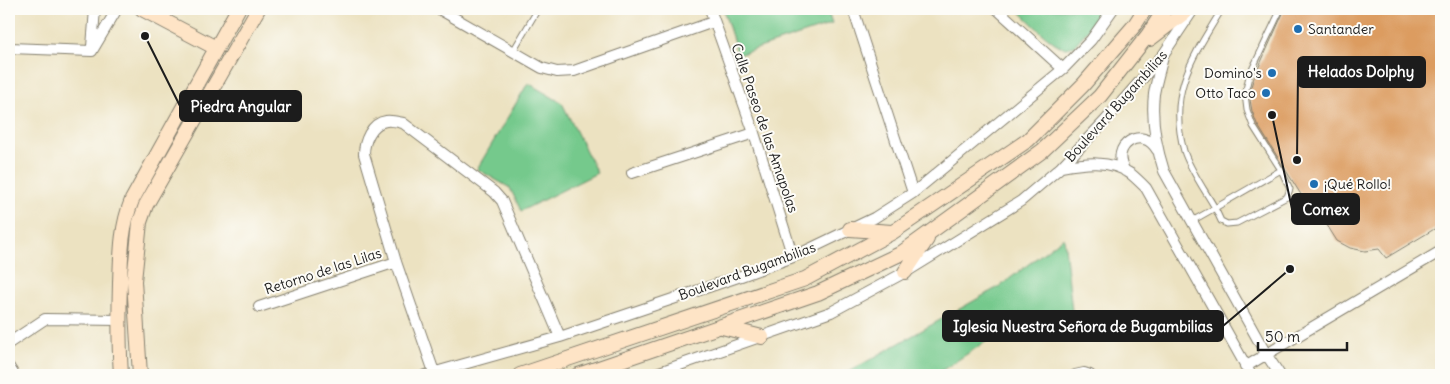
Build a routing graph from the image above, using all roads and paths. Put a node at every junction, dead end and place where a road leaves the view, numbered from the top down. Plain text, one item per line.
1 (95, 9) edge
2 (117, 9) edge
3 (142, 9) edge
4 (238, 9) edge
5 (258, 9) edge
6 (439, 9) edge
7 (538, 9) edge
8 (710, 9) edge
9 (853, 9) edge
10 (997, 9) edge
11 (1113, 9) edge
12 (1145, 9) edge
13 (1165, 9) edge
14 (1189, 9) edge
15 (1193, 9) edge
16 (1222, 9) edge
17 (1281, 9) edge
18 (165, 15) edge
19 (713, 22) junction
20 (9, 48) edge
21 (216, 48) junction
22 (1138, 48) junction
23 (92, 50) junction
24 (513, 51) junction
25 (1163, 55) junction
26 (1063, 69) junction
27 (754, 132) junction
28 (1158, 151) junction
29 (1060, 167) junction
30 (1281, 170) junction
31 (1125, 171) junction
32 (632, 173) dead end
33 (913, 193) junction
34 (1215, 208) junction
35 (1191, 221) junction
36 (850, 230) junction
37 (893, 232) junction
38 (932, 232) junction
39 (1441, 251) edge
40 (793, 257) junction
41 (396, 262) junction
42 (906, 272) junction
43 (259, 307) dead end
44 (119, 320) junction
45 (721, 327) junction
46 (560, 337) junction
47 (762, 337) junction
48 (9, 343) edge
49 (1266, 354) junction
50 (120, 359) junction
51 (9, 367) edge
52 (139, 371) edge
53 (1248, 371) edge
54 (430, 374) edge
55 (14, 375) edge
56 (121, 375) edge
57 (520, 375) edge
58 (578, 375) edge
59 (651, 375) edge
60 (1075, 375) edge
61 (1090, 375) edge
62 (1280, 375) edge

1 - 23 street
2 - 23 street
3 - 18 street
4 - 21 street
5 - 52 street
6 - 24 street
7 - 24 lane
8 - 19 street, Calle Paseo de las Amapolas
9 - 33 street
10 - 26 street
11 - 26 street, Boulevard Bugambilias
12 - 37 street, Boulevard Bugambilias
13 - 22 street, Boulevard Bugambilias
14 - 22 street
15 - 25 street, Boulevard Bugambilias
16 - 34 lane
17 - 30 lane
18 - 21 street
19 - 24 street
19 - 27 street, Calle Paseo de las Amapolas
20 - 23 street
21 - 44 street
22 - 38 street, Boulevard Bugambilias
25 - 28 street
25 - 29 street, Boulevard Bugambilias
26 - 33 street, Boulevard Bugambilias
27 - 32 street
27 - 40 street, Calle Paseo de las Amapolas
28 - 31 street
28 - 35 street
29 - 31 street
29 - 42 street, Boulevard Bugambilias
30 - 34 lane
30 - 34 lane
31 - 53 street
33 - 36 street, Boulevard Bugambilias
34 - 35 lane
35 - 49 street
36 - 37 street
36 - 40 street, Boulevard Bugambilias
37 - 57 street, Boulevard Bugambilias
38 - 42 street
38 - 45 street, Boulevard Bugambilias
39 - 49 street
40 - 46 street, Boulevard Bugambilias
41 - 43 street, Retorno de las Lilas
41 - 46 street
41 - 54 street
42 - 47 street, Boulevard Bugambilias
44 - 48 street
44 - 50 street
45 - 47 street
45 - 58 street, Boulevard Bugambilias
46 - 54 street, Boulevard Bugambilias
47 - 59 street, Boulevard Bugambilias
49 - 53 street
49 - 62 street
50 - 52 street
50 - 56 street
51 - 55 street
60 - 61 street

